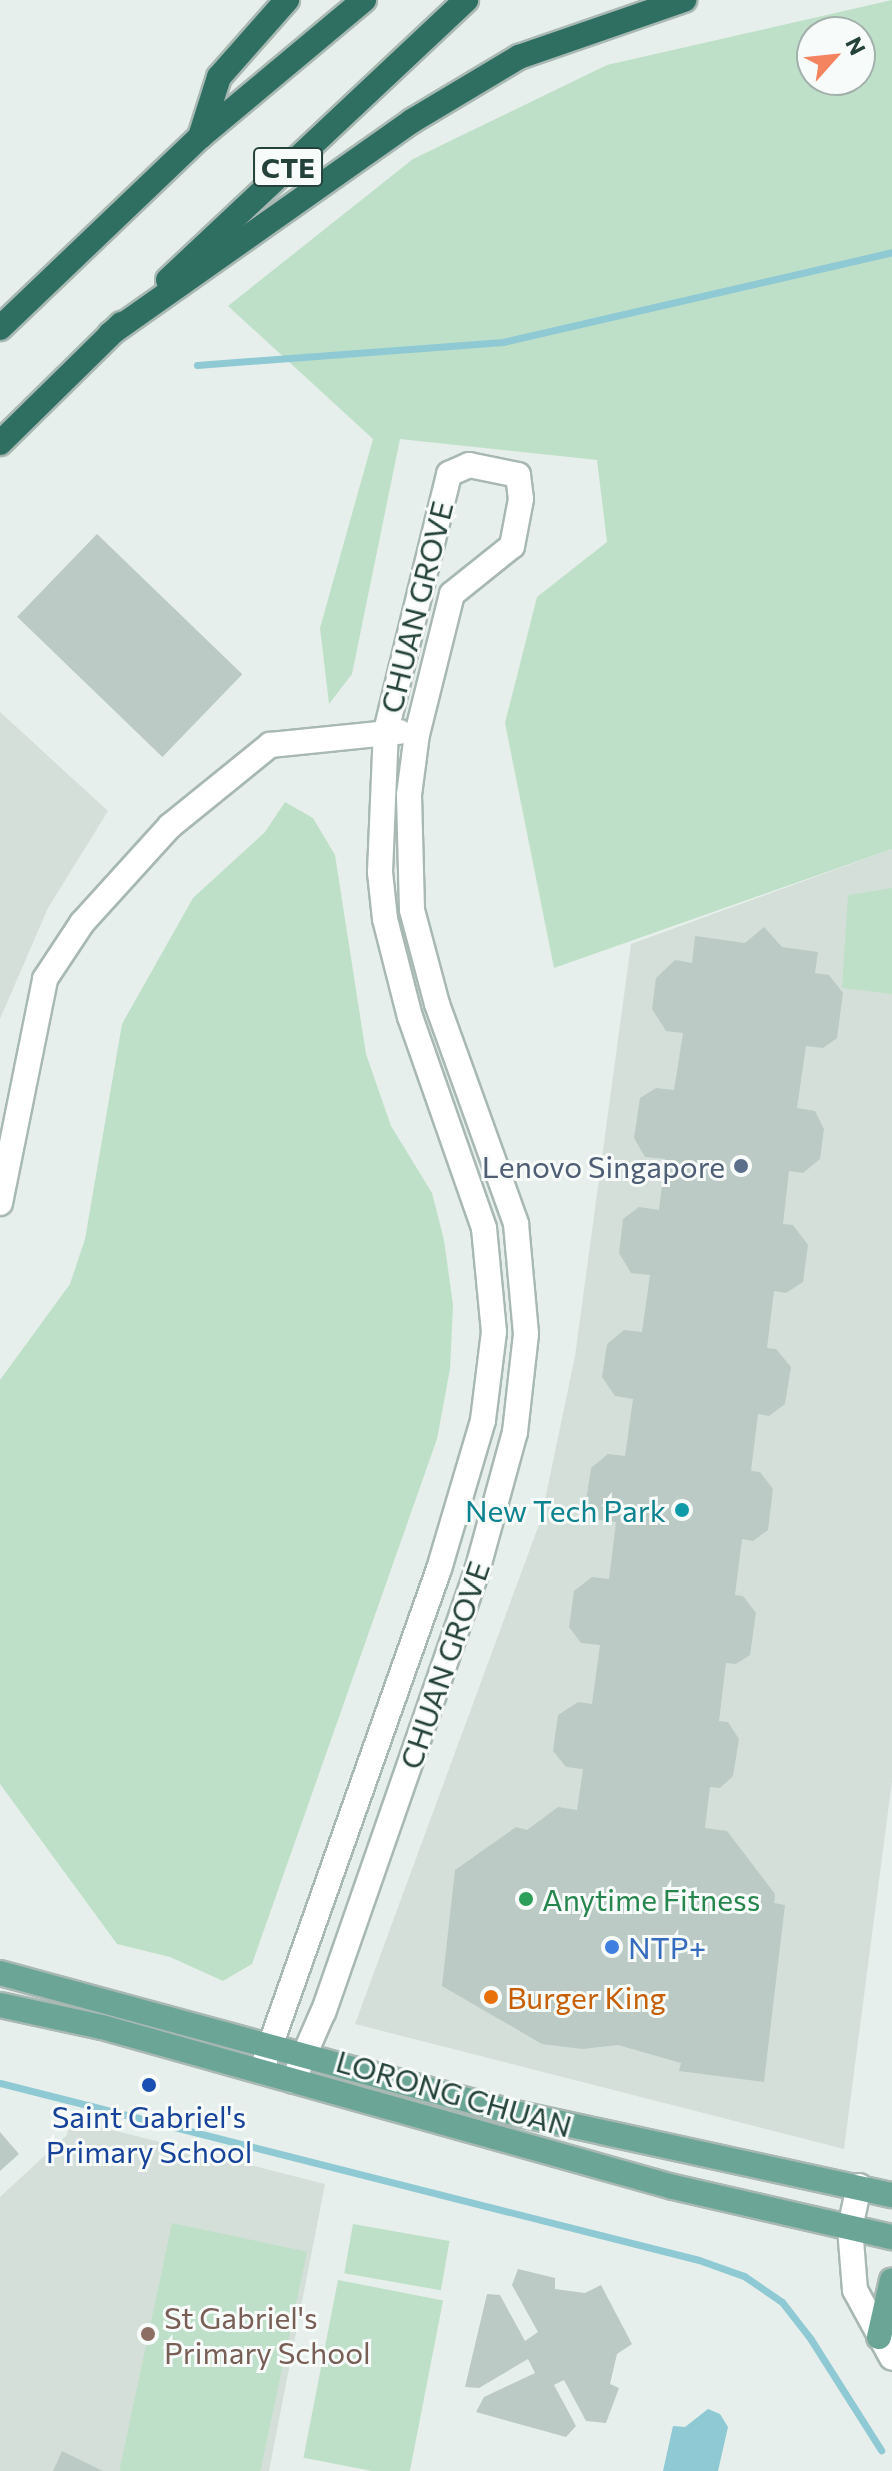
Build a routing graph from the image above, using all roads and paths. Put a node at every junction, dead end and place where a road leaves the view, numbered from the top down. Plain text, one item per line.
1 (287, 0) edge
2 (364, 0) edge
3 (466, 0) edge
4 (684, 0) edge
5 (200, 137) junction
6 (0, 328) edge
7 (110, 334) junction
8 (0, 443) edge
9 (386, 731) junction
10 (417, 734) junction
11 (0, 1203) edge
12 (0, 1973) edge
13 (0, 2005) edge
14 (269, 2049) junction
15 (303, 2058) junction
16 (261, 2072) junction
17 (293, 2081) junction
18 (859, 2186) junction
19 (892, 2195) edge
20 (850, 2228) junction
21 (892, 2237) edge
22 (892, 2280) edge
23 (879, 2337) junction
24 (892, 2358) edge

1 - 5 highway
2 - 5 highway, CTE
3 - 7 highway, CTE
4 - 7 highway
5 - 6 highway, CTE
7 - 8 highway, CTE
9 - 10 street
9 - 10 street, CHUAN GROVE
9 - 11 street
9 - 14 street, CHUAN GROVE
10 - 15 street, CHUAN GROVE
12 - 14 main road, LORONG CHUAN
13 - 16 main road, LORONG CHUAN
14 - 15 main road, LORONG CHUAN
14 - 16 street, CHUAN GROVE
15 - 17 street, CHUAN GROVE
15 - 18 main road, LORONG CHUAN
16 - 17 main road, LORONG CHUAN
17 - 20 main road, LORONG CHUAN
18 - 19 main road, LORONG CHUAN
18 - 20 street
20 - 21 main road, LORONG CHUAN
20 - 23 street
22 - 23 main road
23 - 24 street

